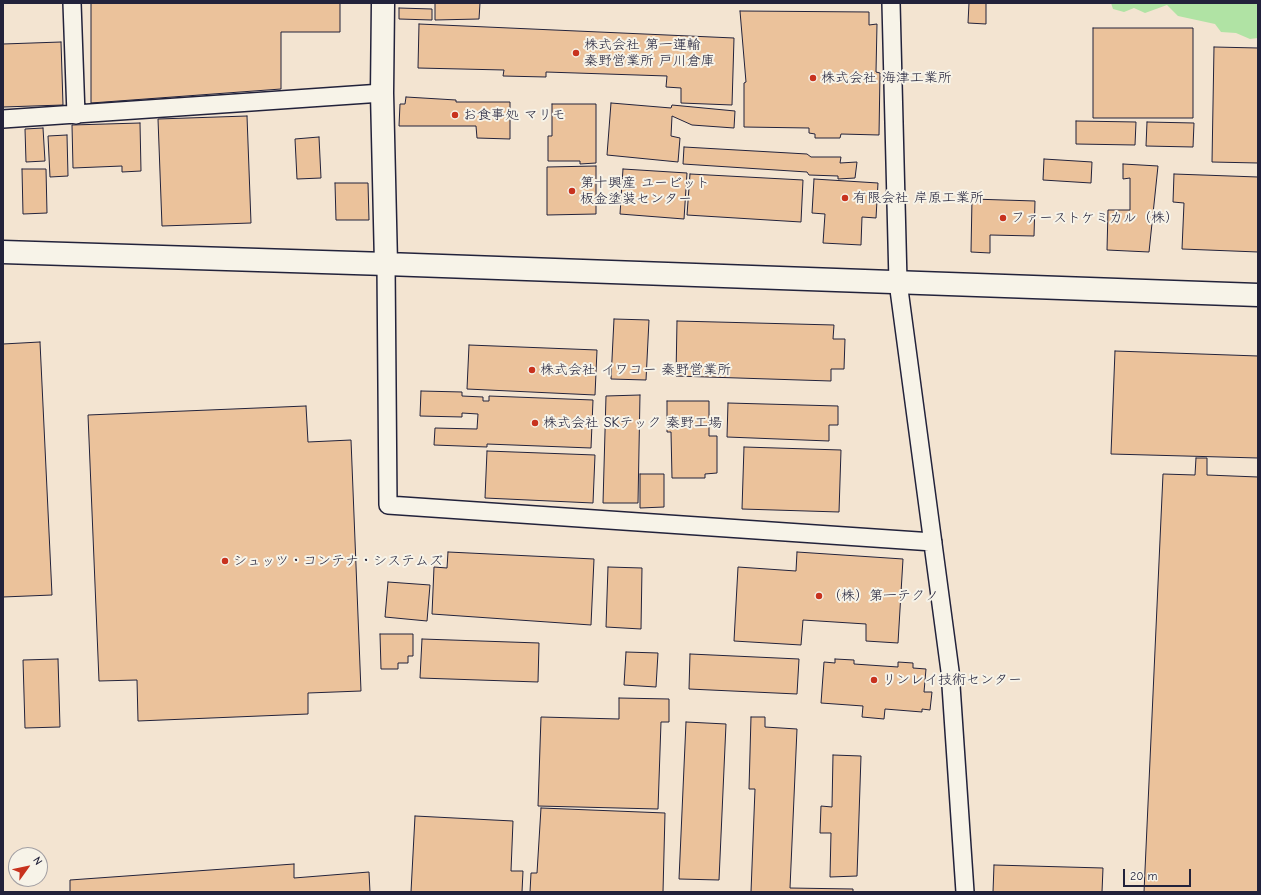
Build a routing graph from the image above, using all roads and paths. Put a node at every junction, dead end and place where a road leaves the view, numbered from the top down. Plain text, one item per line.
1 (72, 3) edge
2 (383, 3) edge
3 (891, 3) edge
4 (382, 93) junction
5 (76, 115) junction
6 (3, 119) edge
7 (3, 252) edge
8 (386, 264) junction
9 (898, 282) junction
10 (1258, 295) edge
11 (934, 542) junction
12 (965, 892) edge

1 - 5 street
2 - 4 street
3 - 9 street
4 - 5 street
4 - 8 street
5 - 6 street
7 - 8 street
8 - 9 street
8 - 11 street
9 - 10 street
9 - 11 street
11 - 12 street

